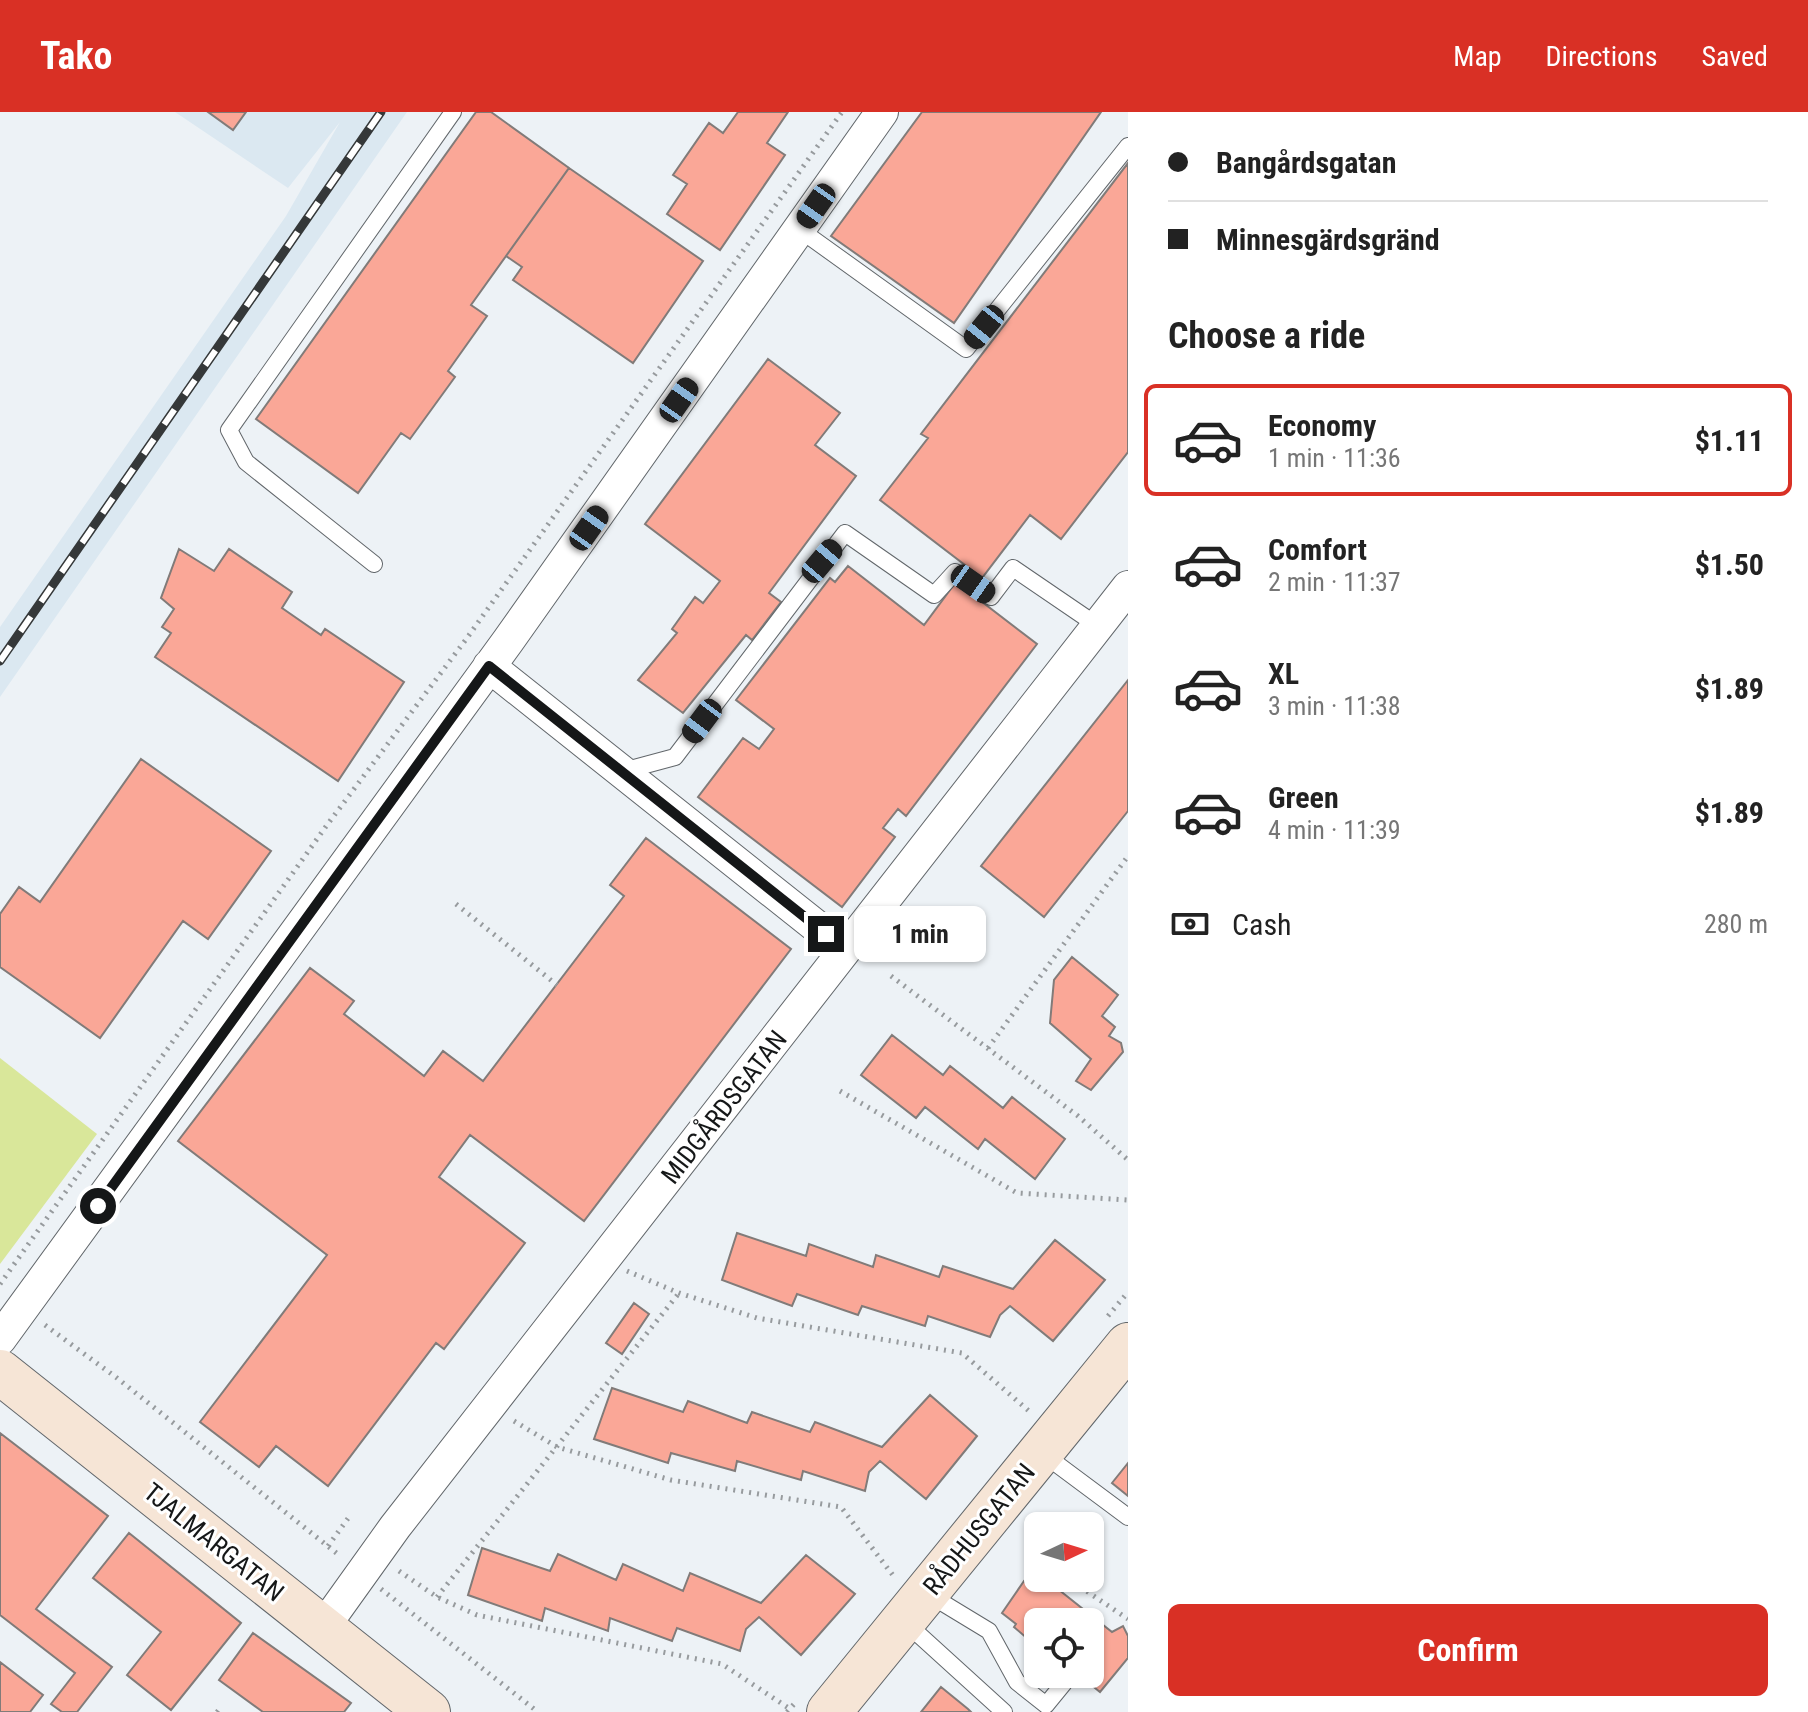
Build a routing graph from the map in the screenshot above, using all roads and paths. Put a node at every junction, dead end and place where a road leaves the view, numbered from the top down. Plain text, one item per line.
1 (453, 112) edge
2 (842, 112) edge
3 (882, 112) edge
4 (1128, 146) edge
5 (799, 229) junction
6 (374, 564) dead end
7 (1128, 587) edge
8 (1098, 626) junction
9 (489, 666) junction
10 (623, 771) junction
11 (1128, 856) edge
12 (456, 904) dead end
13 (826, 934) dead end
14 (891, 976) dead end
15 (557, 985) dead end
16 (988, 1048) junction
17 (840, 1091) dead end
18 (1128, 1160) edge
19 (1128, 1200) edge
20 (604, 1261) junction
21 (0, 1284) edge
22 (679, 1293) junction
23 (23, 1310) junction
24 (0, 1339) edge
25 (1128, 1345) edge
26 (0, 1372) edge
27 (490, 1407) junction
28 (1036, 1432) junction
29 (557, 1447) junction
30 (349, 1517) dead end
31 (1128, 1517) edge
32 (328, 1546) junction
33 (368, 1563) junction
34 (1088, 1592) edge
35 (437, 1597) junction
36 (909, 1597) junction
37 (1128, 1619) edge
38 (322, 1629) junction
39 (1024, 1688) edge
40 (1025, 1688) edge
41 (1060, 1688) edge
42 (810, 1711) edge
43 (428, 1712) edge
44 (538, 1712) edge
45 (1004, 1712) edge

1 - 6 lane
2 - 21 path
3 - 5 street
4 - 5 lane
5 - 9 street
7 - 8 street, MIDGÅRDSGATAN
8 - 10 lane
8 - 20 street, MIDGÅRDSGATAN
9 - 10 street
9 - 23 street
10 - 13 street
11 - 16 path
12 - 15 path
14 - 16 path
16 - 18 path
17 - 19 path
20 - 22 path
20 - 27 street, MIDGÅRDSGATAN
21 - 23 path
22 - 28 path
22 - 29 path
23 - 24 street
23 - 32 path
25 - 28 street, RÅDHUSGATAN
26 - 38 street, TJALMARGATAN
27 - 29 path
27 - 33 street, MIDGÅRDSGATAN
28 - 31 lane
28 - 36 street, RÅDHUSGATAN
29 - 35 path
29 - 36 path
30 - 32 path
32 - 33 path
33 - 35 path
33 - 38 street, MIDGÅRDSGATAN
33 - 44 path
34 - 37 path
35 - 42 path
36 - 39 lane
36 - 42 street, RÅDHUSGATAN
36 - 45 lane
38 - 43 street, TJALMARGATAN
40 - 41 lane

